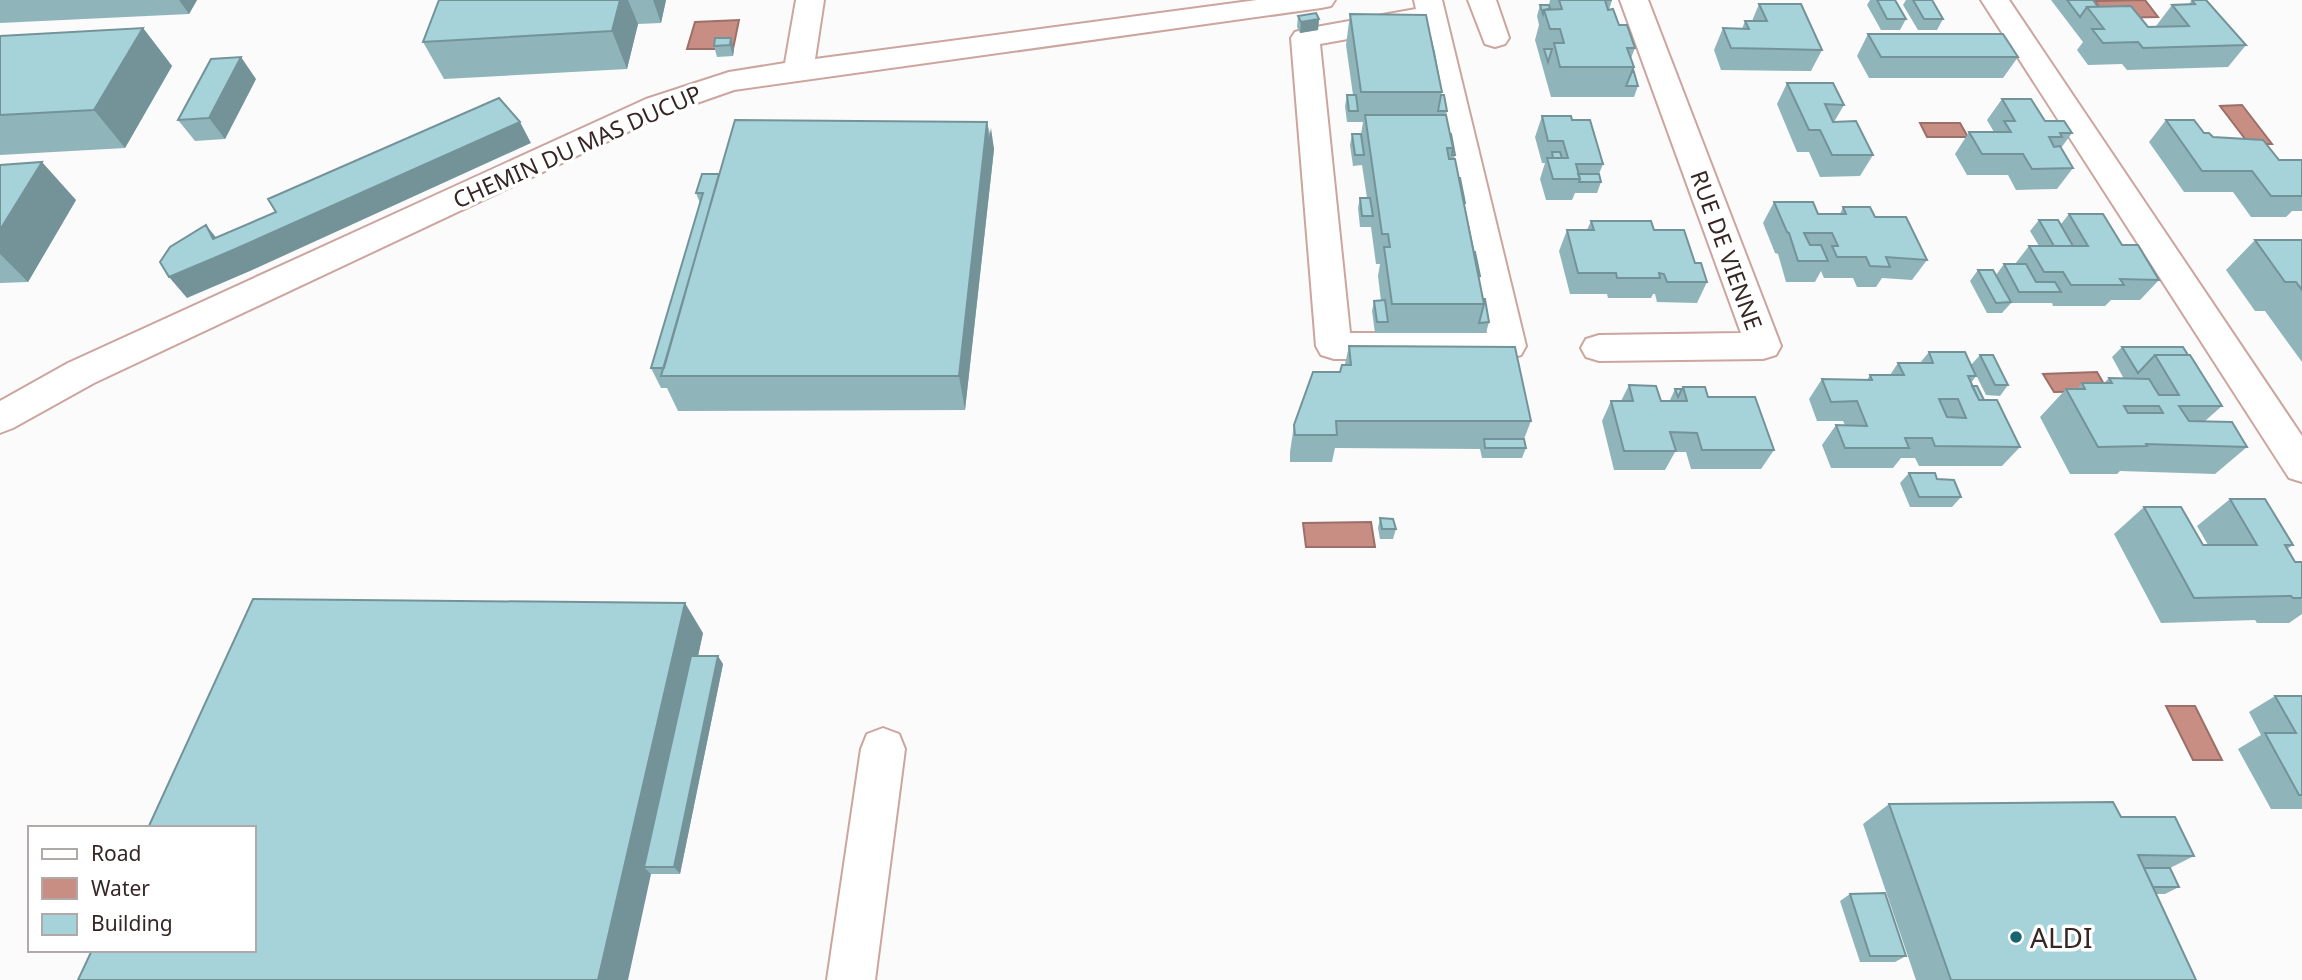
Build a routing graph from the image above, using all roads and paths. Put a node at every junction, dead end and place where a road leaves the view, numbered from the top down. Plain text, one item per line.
1 (810, 0) edge
2 (1321, 0) edge
3 (1482, 0) edge
4 (1634, 0) edge
5 (1995, 0) edge
6 (1429, 7) edge
7 (1495, 38) dead end
8 (798, 69) junction
9 (1599, 348) dead end
10 (0, 418) edge
11 (2302, 467) edge
12 (883, 749) dead end
13 (851, 980) edge

1 - 8 street
2 - 8 street, CHEMIN DU MAS DUCUP
3 - 7 street
4 - 9 street, RUE DE VIENNE
5 - 11 street
6 - 6 street
8 - 10 street, CHEMIN DU MAS DUCUP
12 - 13 street

